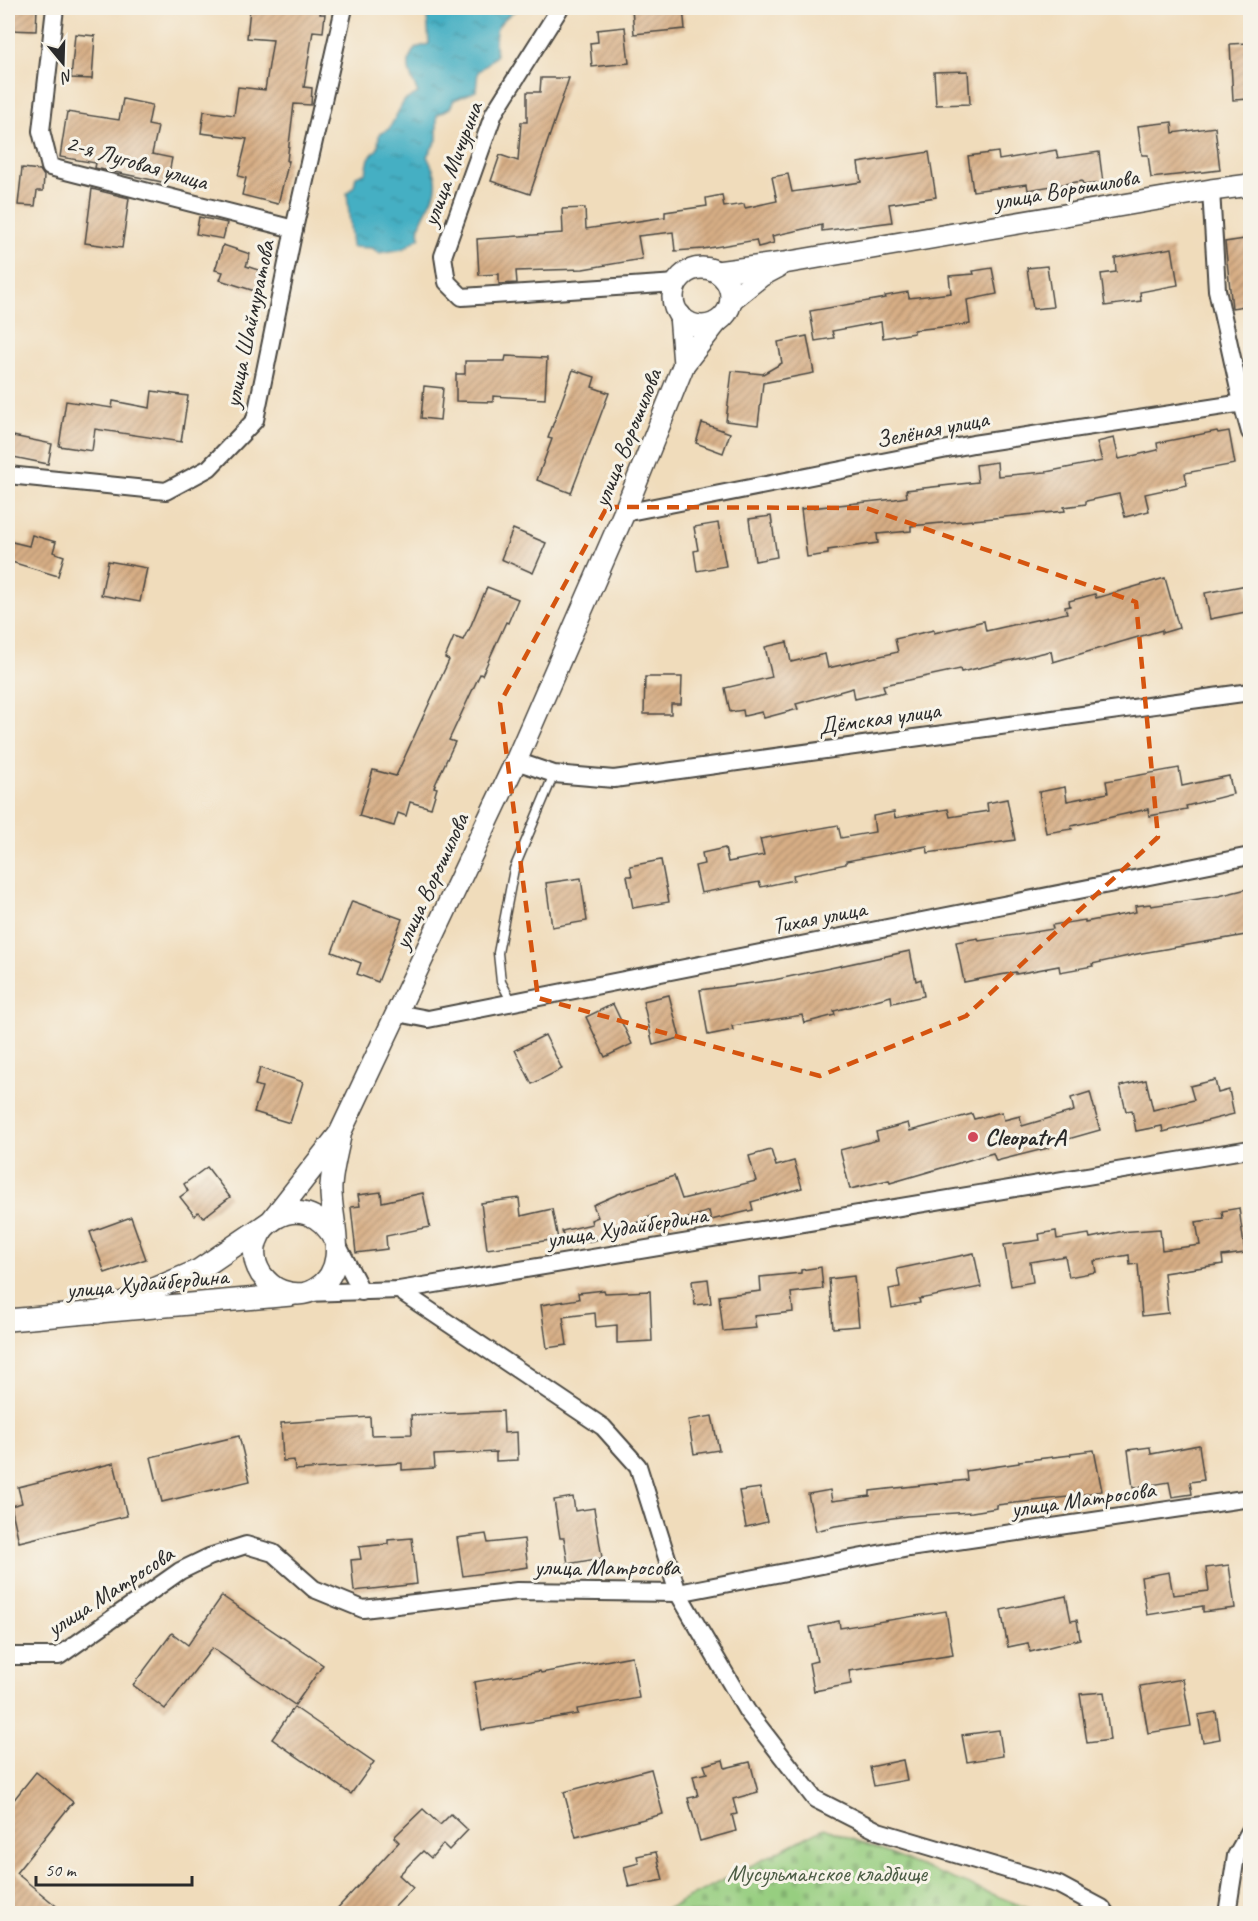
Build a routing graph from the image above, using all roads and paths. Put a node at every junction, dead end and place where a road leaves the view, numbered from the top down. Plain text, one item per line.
1 (56, 8) edge
2 (344, 8) edge
3 (560, 8) edge
4 (1251, 185) edge
5 (1211, 190) junction
6 (294, 229) junction
7 (784, 263) junction
8 (717, 272) junction
9 (677, 283) junction
10 (731, 300) junction
11 (680, 315) junction
12 (716, 323) junction
13 (684, 364) junction
14 (1246, 403) edge
15 (1251, 432) edge
16 (8, 476) edge
17 (624, 513) junction
18 (1251, 693) edge
19 (516, 761) junction
20 (554, 774) junction
21 (1251, 856) edge
22 (512, 1002) junction
23 (397, 1013) junction
24 (340, 1134) junction
25 (1251, 1149) edge
26 (271, 1221) junction
27 (335, 1240) junction
28 (399, 1290) junction
29 (362, 1292) junction
30 (304, 1293) junction
31 (97, 1313) junction
32 (8, 1320) edge
33 (1251, 1498) edge
34 (678, 1593) junction
35 (8, 1656) edge
36 (1251, 1830) edge
37 (1106, 1914) edge
38 (1227, 1914) edge

1 - 6 street, 2-я Луговая улица
2 - 6 street, улица Шаймуратова
3 - 9 street, улица Мичурина
4 - 5 street, улица Ворошилова
5 - 7 street, улица Ворошилова
5 - 14 street
6 - 16 street, улица Шаймуратова
7 - 8 street, улица Ворошилова
7 - 10 street, улица Ворошилова
8 - 9 street
8 - 10 street
9 - 11 street
10 - 12 street
11 - 12 street
11 - 13 street, улица Ворошилова
12 - 13 street, улица Ворошилова
13 - 17 street, улица Ворошилова
14 - 15 street
14 - 17 street, Зелёная улица
17 - 19 street, улица Ворошилова
18 - 20 street, Дёмская улица
19 - 20 street, Дёмская улица
19 - 23 street, улица Ворошилова
20 - 22 lane
21 - 22 street, Тихая улица
22 - 23 street, Тихая улица
23 - 24 street, улица Ворошилова
24 - 26 street, улица Ворошилова
24 - 27 street
25 - 28 street, улица Худайбердина
26 - 27 street
26 - 30 street
26 - 31 street, улица Ворошилова
27 - 29 street
27 - 30 street
28 - 29 street, улица Худайбердина
28 - 34 street
29 - 30 street, улица Худайбердина
30 - 31 street, улица Худайбердина
31 - 32 street, улица Худайбердина
33 - 34 street, улица Матросова
34 - 35 street, улица Матросова
34 - 37 street
36 - 38 street

